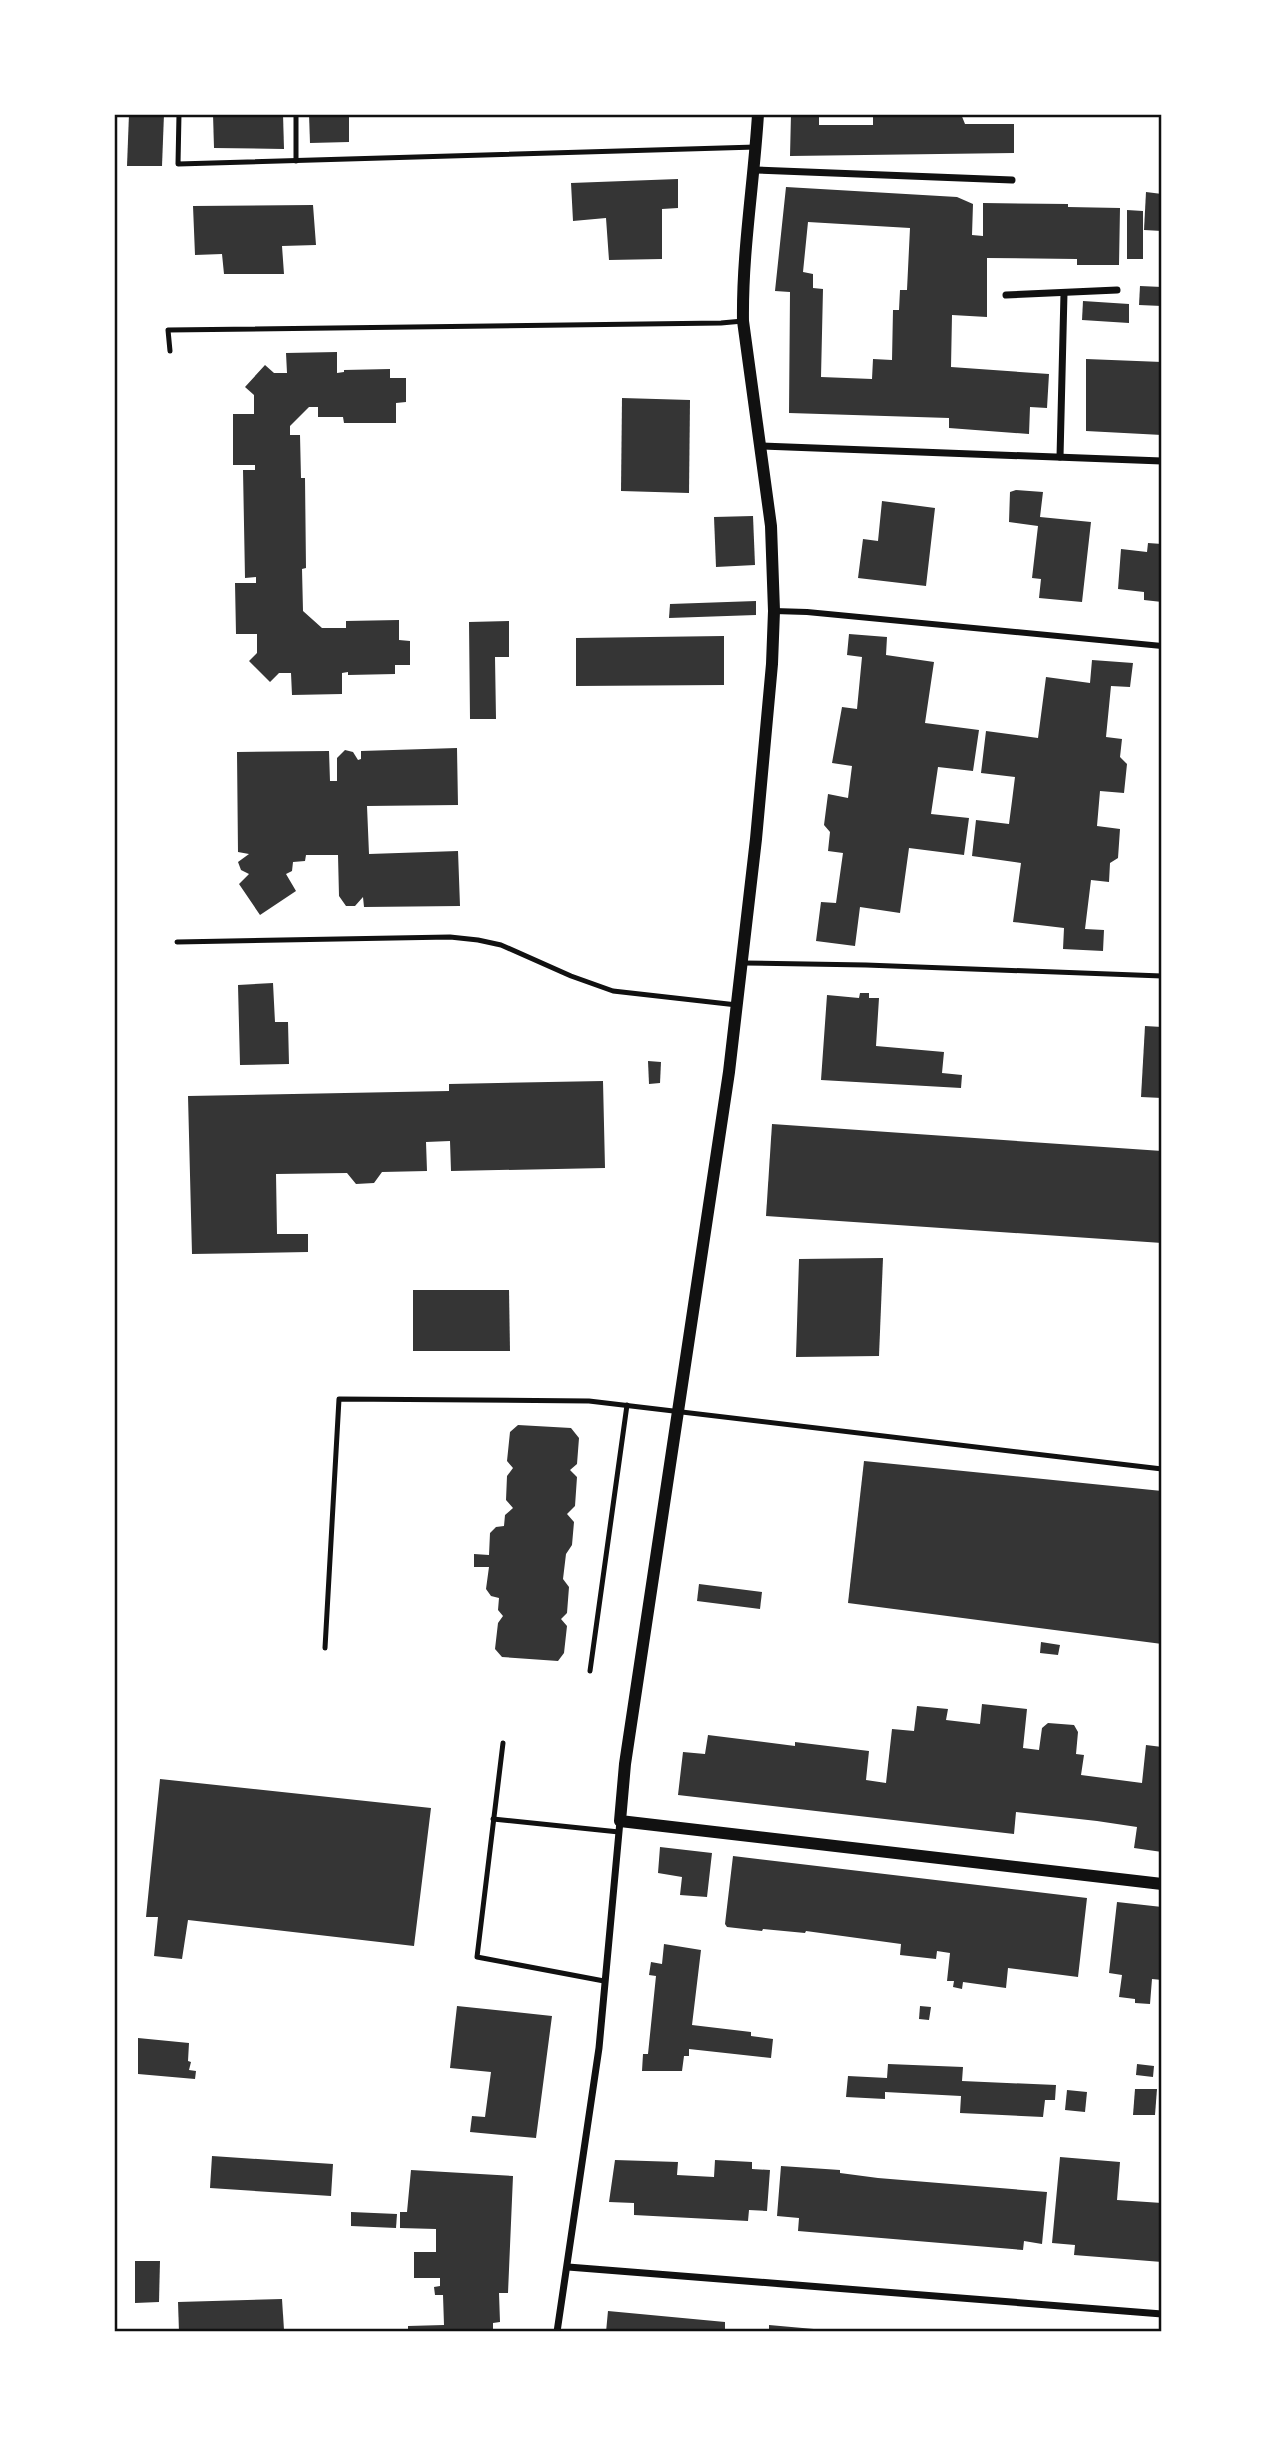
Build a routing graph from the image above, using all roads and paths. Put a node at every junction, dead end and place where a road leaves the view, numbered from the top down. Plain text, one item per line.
1 (179, 114) edge
2 (296, 114) edge
3 (758, 114) edge
4 (756, 147) junction
5 (296, 161) junction
6 (755, 170) junction
7 (1013, 180) dead end
8 (1118, 290) dead end
9 (1064, 292) junction
10 (1006, 295) dead end
11 (743, 321) junction
12 (170, 351) dead end
13 (760, 446) junction
14 (1059, 457) junction
15 (1162, 461) edge
16 (774, 611) junction
17 (1162, 646) edge
18 (177, 942) dead end
19 (741, 962) junction
20 (1162, 976) edge
21 (737, 1005) junction
22 (627, 1405) junction
23 (679, 1413) junction
24 (1162, 1469) edge
25 (325, 1648) dead end
26 (590, 1671) dead end
27 (503, 1743) dead end
28 (493, 1819) junction
29 (620, 1826) junction
30 (1162, 1884) edge
31 (604, 1981) junction
32 (568, 2267) junction
33 (1162, 2314) edge
34 (557, 2332) edge

1 - 5 lane
2 - 5 lane
3 - 4 street
4 - 5 lane
4 - 6 street
6 - 7 street
6 - 11 street
8 - 9 street
9 - 10 street
9 - 14 street
11 - 12 lane
11 - 13 street
13 - 14 street
13 - 16 street
14 - 15 street
16 - 17 street
16 - 19 street
18 - 21 lane
19 - 20 lane
19 - 21 street
21 - 23 street
22 - 23 lane
22 - 25 lane
22 - 26 lane
23 - 24 lane
23 - 29 street
27 - 28 lane
28 - 29 lane
28 - 31 lane
29 - 30 street
29 - 31 street
31 - 32 street
32 - 33 street
32 - 34 street

